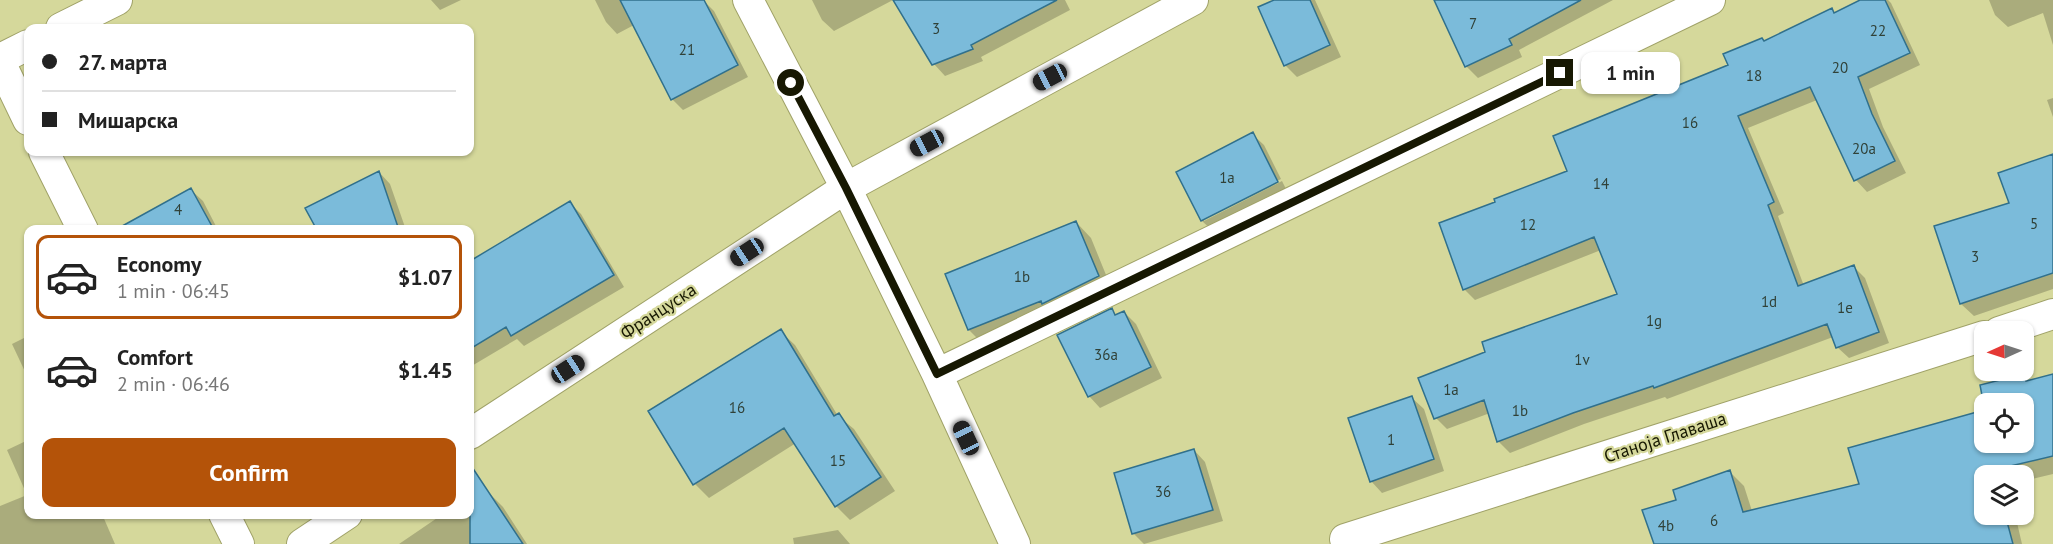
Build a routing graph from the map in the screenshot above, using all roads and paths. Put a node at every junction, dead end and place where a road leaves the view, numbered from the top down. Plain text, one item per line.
1 (117, 0) edge
2 (748, 0) edge
3 (1193, 0) edge
4 (1710, 0) edge
5 (69, 24) edge
6 (24, 47) edge
7 (0, 61) edge
8 (24, 112) edge
9 (46, 156) edge
10 (846, 188) junction
11 (80, 225) edge
12 (2053, 314) edge
13 (2032, 321) edge
14 (1974, 339) edge
15 (937, 374) junction
16 (474, 431) edge
17 (226, 519) edge
18 (340, 519) edge
19 (1345, 539) dead end
20 (239, 544) edge
21 (302, 544) edge
22 (1016, 544) edge

1 - 5 street
2 - 10 street
3 - 10 street, Француска
4 - 15 street
6 - 7 street
7 - 8 street
9 - 11 street
10 - 15 street
10 - 16 street, Француска
12 - 13 street
14 - 19 street, Станоја Главаша
15 - 22 street
17 - 20 street
18 - 21 street

